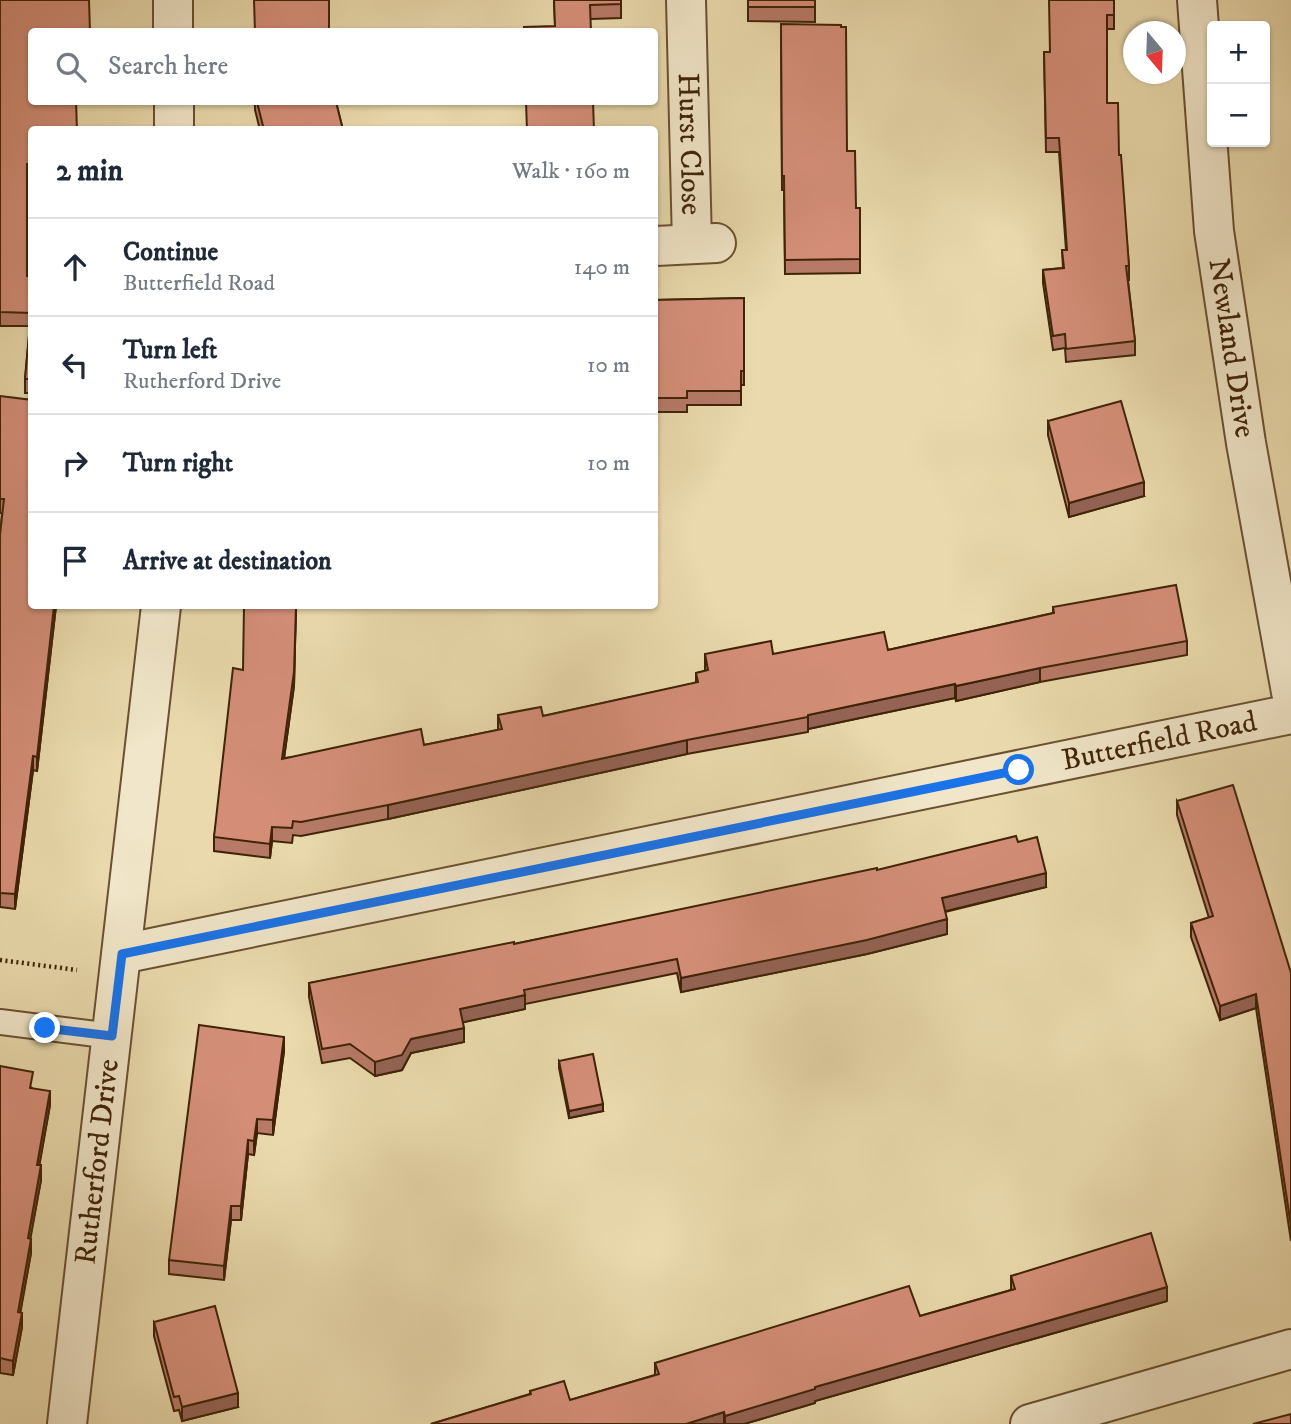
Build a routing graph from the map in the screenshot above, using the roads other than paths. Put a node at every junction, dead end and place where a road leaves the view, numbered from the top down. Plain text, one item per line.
1 (173, 0) edge
2 (686, 0) edge
3 (1197, 0) edge
4 (173, 28) edge
5 (174, 105) edge
6 (174, 126) edge
7 (688, 244) edge
8 (161, 609) edge
9 (1291, 692) edge
10 (1291, 714) edge
11 (120, 964) junction
12 (0, 1022) edge
13 (112, 1036) junction
14 (1291, 1349) edge
15 (67, 1424) edge
16 (1030, 1424) edge

1 - 4 street
2 - 7 street, Hurst Close
3 - 9 street, Newland Drive
5 - 6 street
8 - 11 street, Rutherford Drive
10 - 11 street, Butterfield Road
11 - 13 street, Rutherford Drive
12 - 13 lane
13 - 15 street, Rutherford Drive
14 - 16 street

